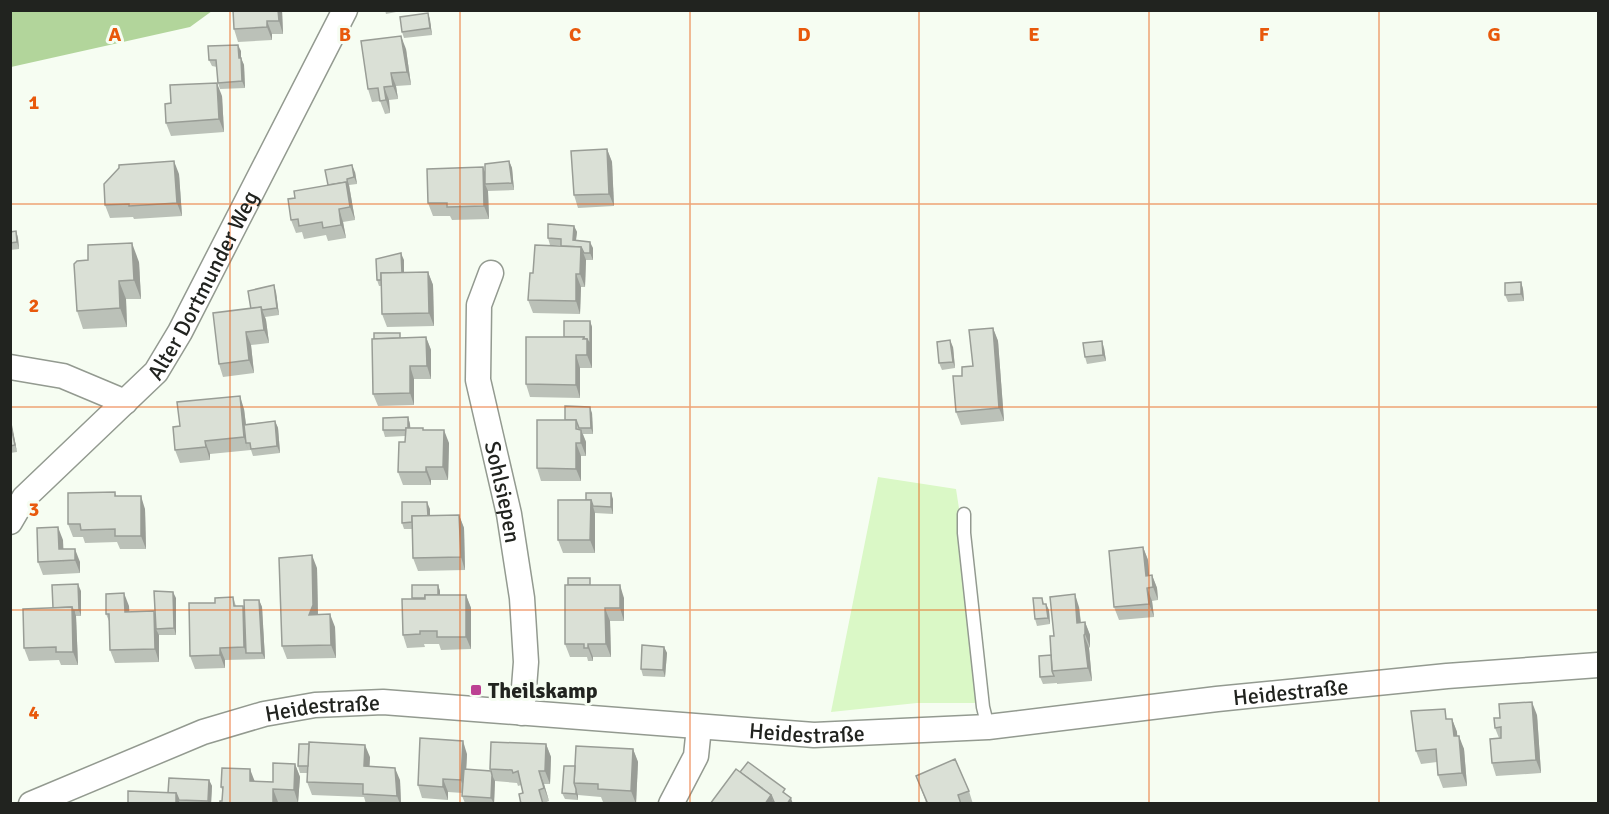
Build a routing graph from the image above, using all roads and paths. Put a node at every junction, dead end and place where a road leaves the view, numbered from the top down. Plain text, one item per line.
1 (345, 10) edge
2 (491, 273) dead end
3 (10, 368) edge
4 (124, 402) junction
5 (964, 514) dead end
6 (10, 522) edge
7 (1599, 665) edge
8 (522, 713) junction
9 (699, 727) junction
10 (988, 727) junction
11 (31, 804) edge
12 (671, 804) edge

1 - 4 street, Alter Dortmunder Weg
2 - 8 street, Sohlsiepen
3 - 4 street
4 - 6 street, Alter Dortmunder Weg
5 - 10 lane
7 - 10 street, Heidestraße
8 - 9 street, Heidestraße
8 - 11 street, Heidestraße
9 - 10 street, Heidestraße
9 - 12 street

